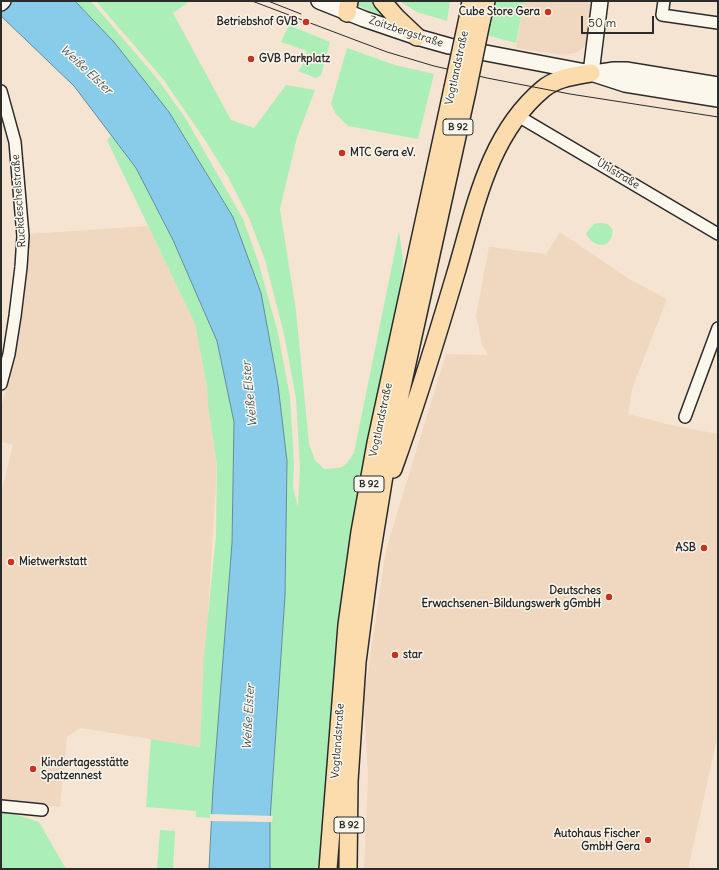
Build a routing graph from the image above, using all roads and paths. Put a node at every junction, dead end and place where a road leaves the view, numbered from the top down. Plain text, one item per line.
1 (319, 1) edge
2 (382, 1) edge
3 (471, 1) edge
4 (486, 1) edge
5 (600, 1) edge
6 (664, 1) edge
7 (348, 7) edge
8 (475, 20) junction
9 (718, 23) edge
10 (417, 37) junction
11 (591, 73) junction
12 (718, 85) edge
13 (460, 90) junction
14 (1, 91) edge
15 (718, 99) edge
16 (518, 116) junction
17 (718, 234) edge
18 (718, 328) edge
19 (1, 384) edge
20 (685, 417) dead end
21 (378, 512) junction
22 (1, 806) edge
23 (42, 810) dead end
24 (328, 869) edge
25 (348, 869) edge

1 - 7 main road, Zoitzbergstraße
2 - 10 main road
3 - 8 main road, Vogtlandstraße / B 92
4 - 8 main road, Vogtlandstraße / B 92
5 - 11 main road
6 - 9 street
7 - 10 main road, Zoitzbergstraße
8 - 13 main road, Vogtlandstraße / B 92, bridge
10 - 11 main road, Zoitzbergstraße
11 - 12 main road, Zoitzbergstraße
11 - 15 main road, Zoitzbergstraße
11 - 16 main road
13 - 21 main road, Vogtlandstraße / B 92
13 - 24 main road, Vogtlandstraße / B 92
14 - 19 street, Ruckdeschelstraße
16 - 17 street, Uhlstraße
16 - 21 main road
18 - 20 street
21 - 25 main road, Vogtlandstraße / B 92
22 - 23 street

